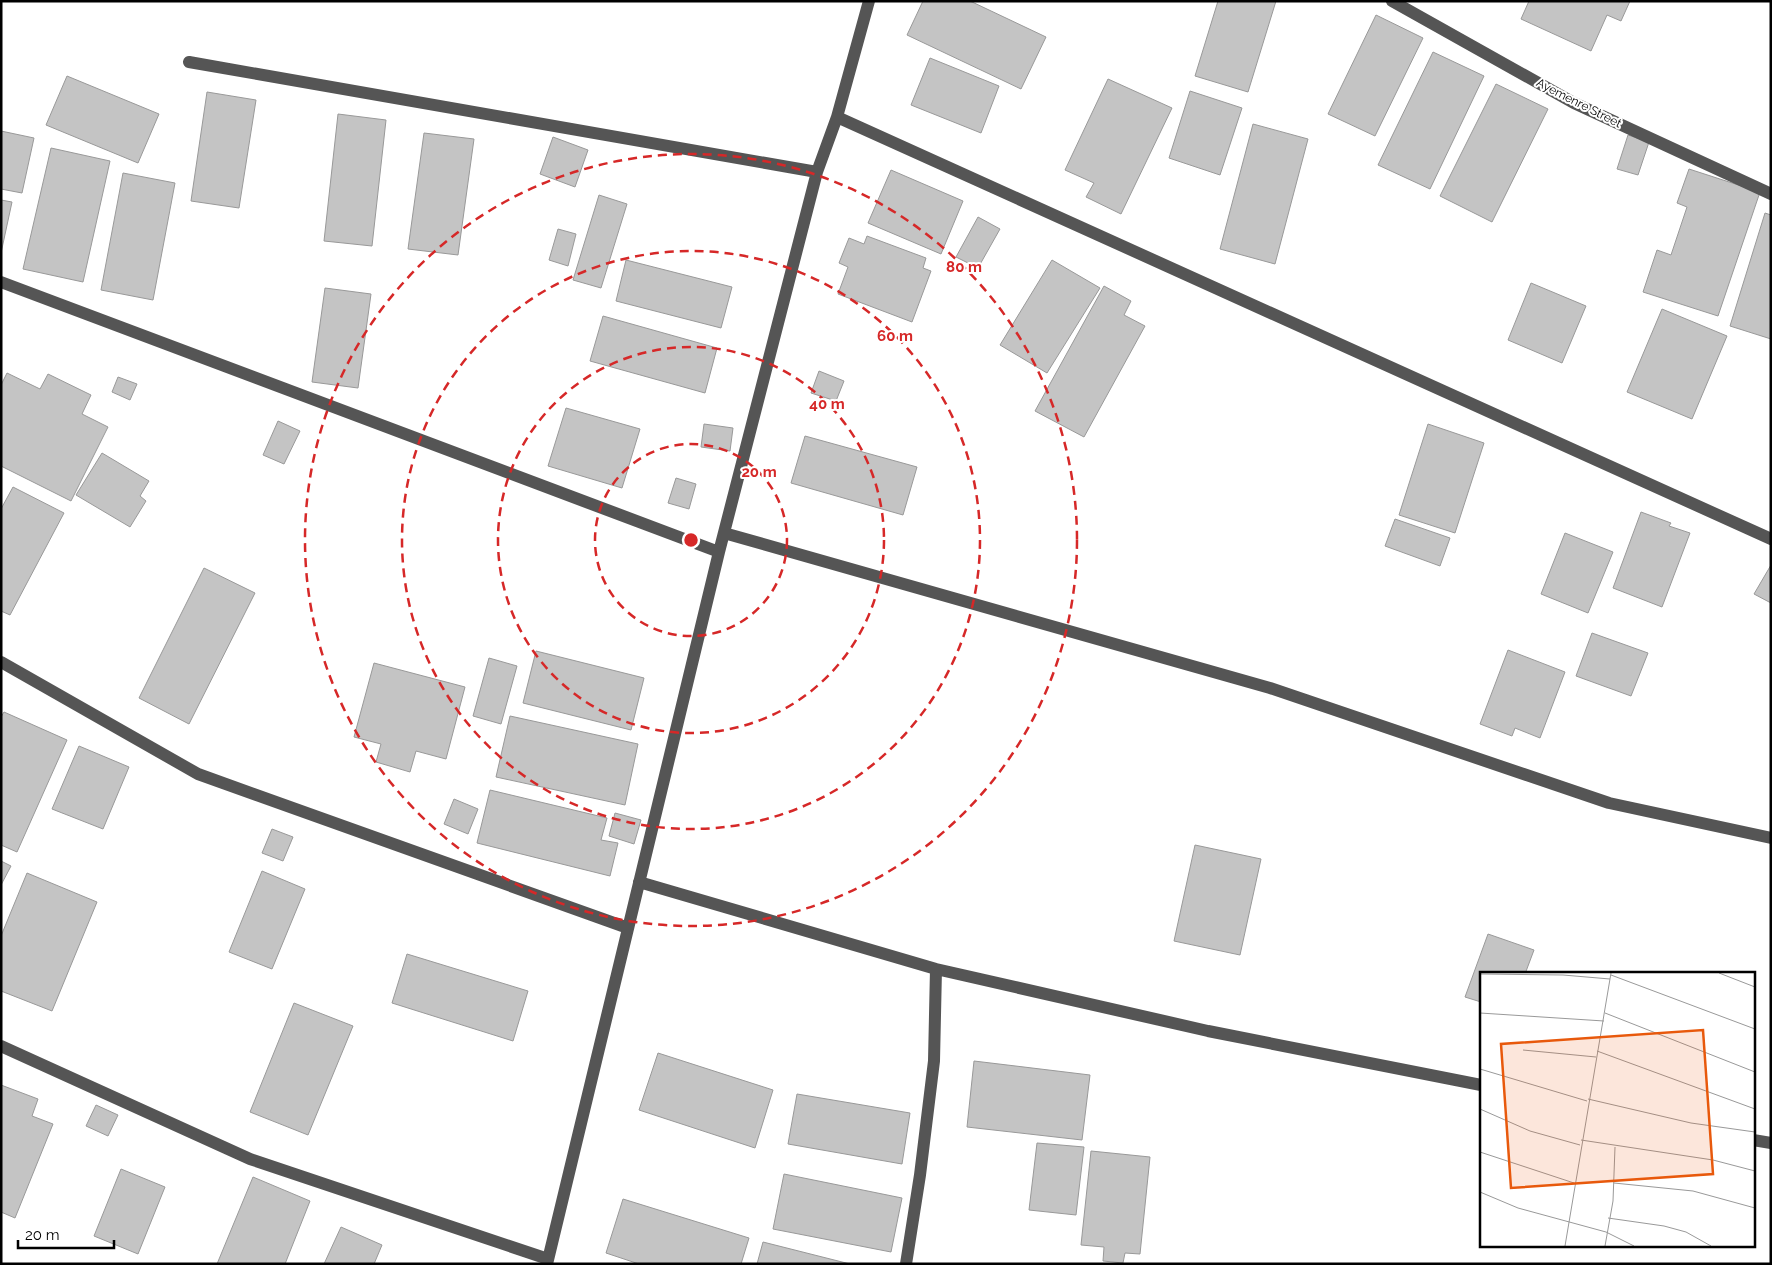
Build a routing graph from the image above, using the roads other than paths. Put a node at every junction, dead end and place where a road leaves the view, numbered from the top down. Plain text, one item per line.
1 (869, 1) edge
2 (1392, 1) edge
3 (189, 62) dead end
4 (837, 117) junction
5 (818, 172) junction
6 (1771, 194) edge
7 (1, 282) edge
8 (724, 533) junction
9 (1771, 539) edge
10 (719, 552) junction
11 (1, 662) edge
12 (1771, 838) edge
13 (639, 882) junction
14 (628, 928) junction
15 (936, 969) junction
16 (1, 1046) edge
17 (1480, 1086) edge
18 (1754, 1140) edge
19 (1771, 1143) edge
20 (548, 1261) edge
21 (906, 1264) edge

1 - 4 street
2 - 6 street, Ayemenre Street
3 - 5 street
4 - 5 street
4 - 9 street
5 - 8 street
7 - 10 street
8 - 10 street
8 - 12 street
10 - 13 street
11 - 14 street
13 - 14 street
13 - 15 street
14 - 20 street
15 - 17 street
15 - 21 street
16 - 20 street
18 - 19 street

